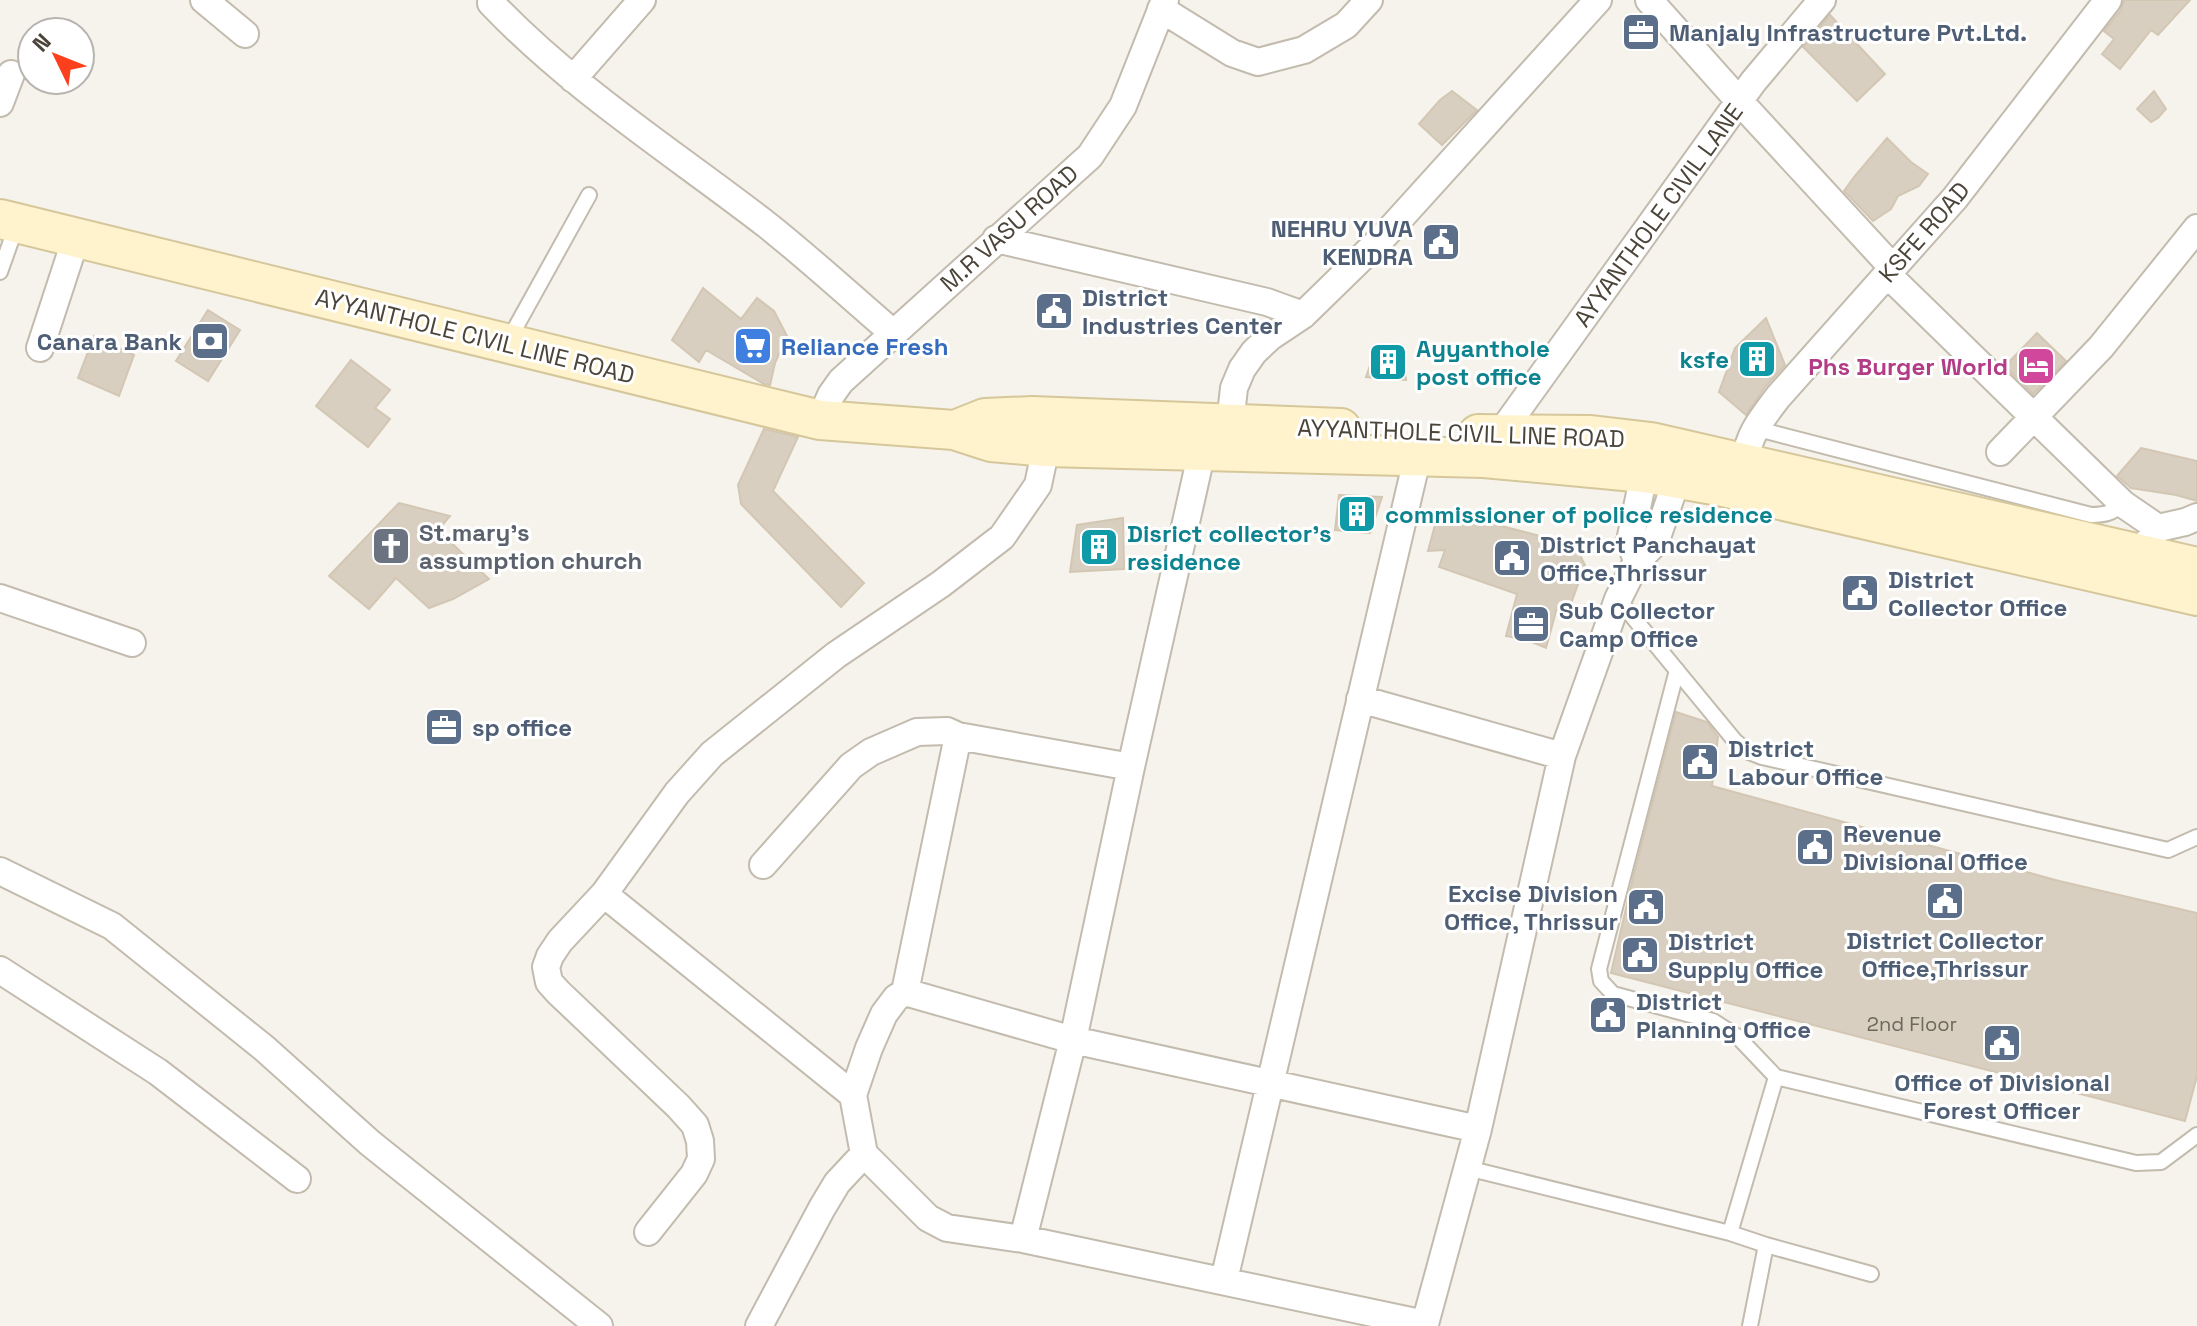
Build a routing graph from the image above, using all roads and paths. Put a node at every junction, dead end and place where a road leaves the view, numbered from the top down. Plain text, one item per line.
1 (204, 0) edge
2 (642, 0) edge
3 (1369, 0) edge
4 (1598, 0) edge
5 (1649, 0) edge
6 (1822, 0) edge
7 (2108, 0) edge
8 (491, 3) dead end
9 (1163, 4) edge
10 (245, 34) dead end
11 (11, 74) dead end
12 (573, 79) junction
13 (1740, 102) junction
14 (0, 103) edge
15 (589, 195) dead end
16 (9, 222) edge
17 (2197, 228) edge
18 (76, 238) junction
19 (996, 239) junction
20 (1890, 271) junction
21 (0, 272) edge
22 (1303, 315) junction
23 (893, 333) junction
24 (507, 343) junction
25 (40, 348) dead end
26 (2033, 416) junction
27 (820, 420) junction
28 (954, 430) junction
29 (1212, 432) junction
30 (1500, 434) junction
31 (1749, 446) junction
32 (1046, 447) junction
33 (2000, 452) dead end
34 (1418, 455) junction
35 (1664, 461) junction
36 (2123, 504) junction
37 (2197, 517) edge
38 (2154, 557) junction
39 (2197, 567) edge
40 (2197, 596) edge
41 (0, 598) edge
42 (1618, 599) junction
43 (132, 643) dead end
44 (1677, 670) junction
45 (1360, 699) junction
46 (958, 736) junction
47 (1562, 756) junction
48 (1131, 767) junction
49 (2197, 837) edge
50 (763, 865) dead end
51 (0, 871) edge
52 (604, 894) junction
53 (0, 970) edge
54 (905, 992) junction
55 (1073, 1040) junction
56 (1776, 1077) junction
57 (1270, 1082) junction
58 (853, 1095) junction
59 (1478, 1129) junction
60 (2197, 1135) edge
61 (864, 1154) junction
62 (1467, 1168) junction
63 (297, 1179) dead end
64 (648, 1232) dead end
65 (1730, 1233) junction
66 (1023, 1239) junction
67 (1766, 1245) junction
68 (1871, 1274) dead end
69 (1224, 1280) junction
70 (1428, 1325) edge
71 (599, 1326) edge
72 (759, 1326) edge
73 (1750, 1326) edge

1 - 10 street
2 - 12 street
3 - 9 street
4 - 22 street
5 - 13 street
6 - 13 street, AYYANTHOLE CIVIL LANE
7 - 20 street, KSFE ROAD
8 - 12 street
9 - 19 street, M.R VASU ROAD
11 - 14 street
12 - 23 street
13 - 20 street
13 - 30 street, AYYANTHOLE CIVIL LANE
15 - 24 lane
16 - 18 main road, AYYANTHOLE CIVIL LINE ROAD
16 - 21 lane
17 - 26 street
18 - 24 main road, AYYANTHOLE CIVIL LINE ROAD
18 - 25 street
19 - 22 street
19 - 23 street, M.R VASU ROAD
20 - 26 street
20 - 31 street, KSFE ROAD
22 - 29 street
23 - 27 street, M.R VASU ROAD
24 - 27 main road, AYYANTHOLE CIVIL LINE ROAD
26 - 33 street
26 - 36 street
27 - 28 main road, AYYANTHOLE CIVIL LINE ROAD
28 - 29 main road, AYYANTHOLE CIVIL LINE ROAD
28 - 32 main road, AYYANTHOLE CIVIL LINE ROAD
29 - 30 main road, AYYANTHOLE CIVIL LINE ROAD
29 - 32 main road, AYYANTHOLE CIVIL LINE ROAD
29 - 34 main road, AYYANTHOLE CIVIL LINE ROAD
29 - 48 street
30 - 35 main road, AYYANTHOLE CIVIL LINE ROAD
31 - 35 main road, AYYANTHOLE CIVIL LINE ROAD
31 - 36 lane
31 - 38 main road, AYYANTHOLE CIVIL LINE ROAD
32 - 52 street
34 - 35 main road, AYYANTHOLE CIVIL LINE ROAD
34 - 45 street
35 - 38 main road, AYYANTHOLE CIVIL LINE ROAD
35 - 42 street
36 - 38 street
37 - 38 street
38 - 39 main road, AYYANTHOLE CIVIL LINE ROAD
38 - 40 main road, AYYANTHOLE CIVIL LINE ROAD
41 - 43 street
42 - 44 lane
42 - 47 street
44 - 49 lane
44 - 56 lane
45 - 47 street
45 - 57 street
46 - 48 street
46 - 50 street
46 - 54 street
47 - 59 street
48 - 55 street
51 - 71 street
52 - 58 street
52 - 64 street
53 - 63 street
54 - 55 street
54 - 58 street
55 - 57 street
55 - 66 street
56 - 60 lane
56 - 65 lane
57 - 59 street
57 - 69 street
58 - 61 street
59 - 62 street
61 - 66 street
61 - 72 street
62 - 65 lane
62 - 70 street
65 - 67 lane
66 - 69 street
67 - 68 lane
67 - 73 lane
69 - 70 street

